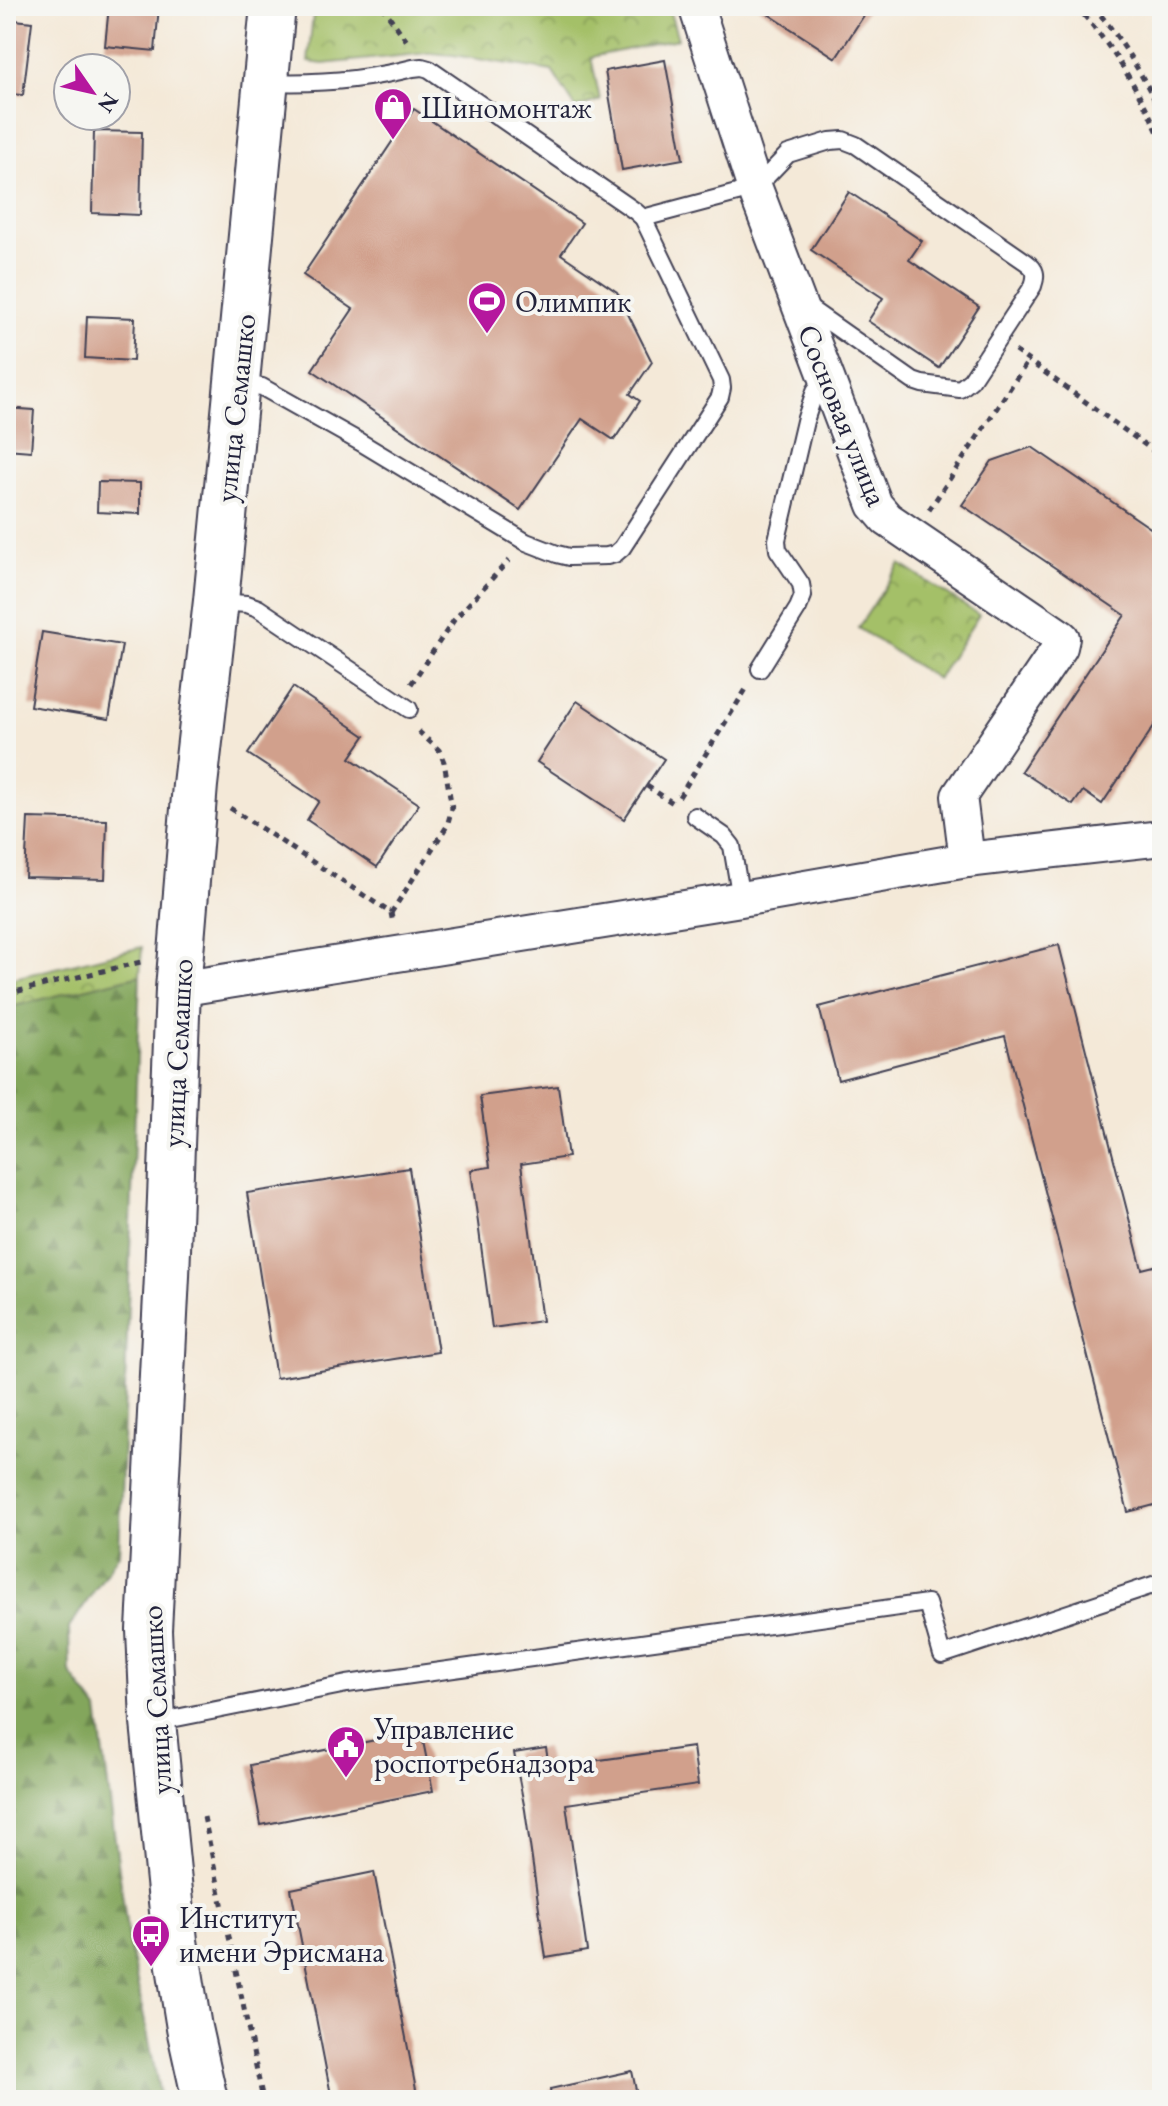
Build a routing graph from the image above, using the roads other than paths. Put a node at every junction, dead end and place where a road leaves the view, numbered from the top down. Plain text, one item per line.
1 (273, 6) edge
2 (696, 6) edge
3 (267, 82) junction
4 (754, 186) junction
5 (643, 218) junction
6 (796, 299) junction
7 (826, 376) junction
8 (237, 384) junction
9 (216, 601) junction
10 (760, 669) road end
11 (404, 705) road end
12 (695, 816) road end
13 (1162, 838) edge
14 (967, 860) junction
15 (741, 899) junction
16 (178, 989) junction
17 (1162, 1582) edge
18 (153, 1722) junction
19 (205, 2100) edge

1 - 3 main road, улица Семашко
2 - 4 street, Сосновая улица
3 - 5 lane
3 - 8 main road, улица Семашко
4 - 5 lane
4 - 6 street, Сосновая улица
4 - 6 lane
5 - 8 lane
6 - 7 street, Сосновая улица
7 - 10 lane
7 - 14 street, Сосновая улица
8 - 9 main road, улица Семашко
9 - 11 lane
9 - 16 main road, улица Семашко
12 - 15 lane
13 - 14 street
14 - 15 street
15 - 16 street
16 - 18 main road, улица Семашко
17 - 18 lane
18 - 19 main road, улица Семашко

